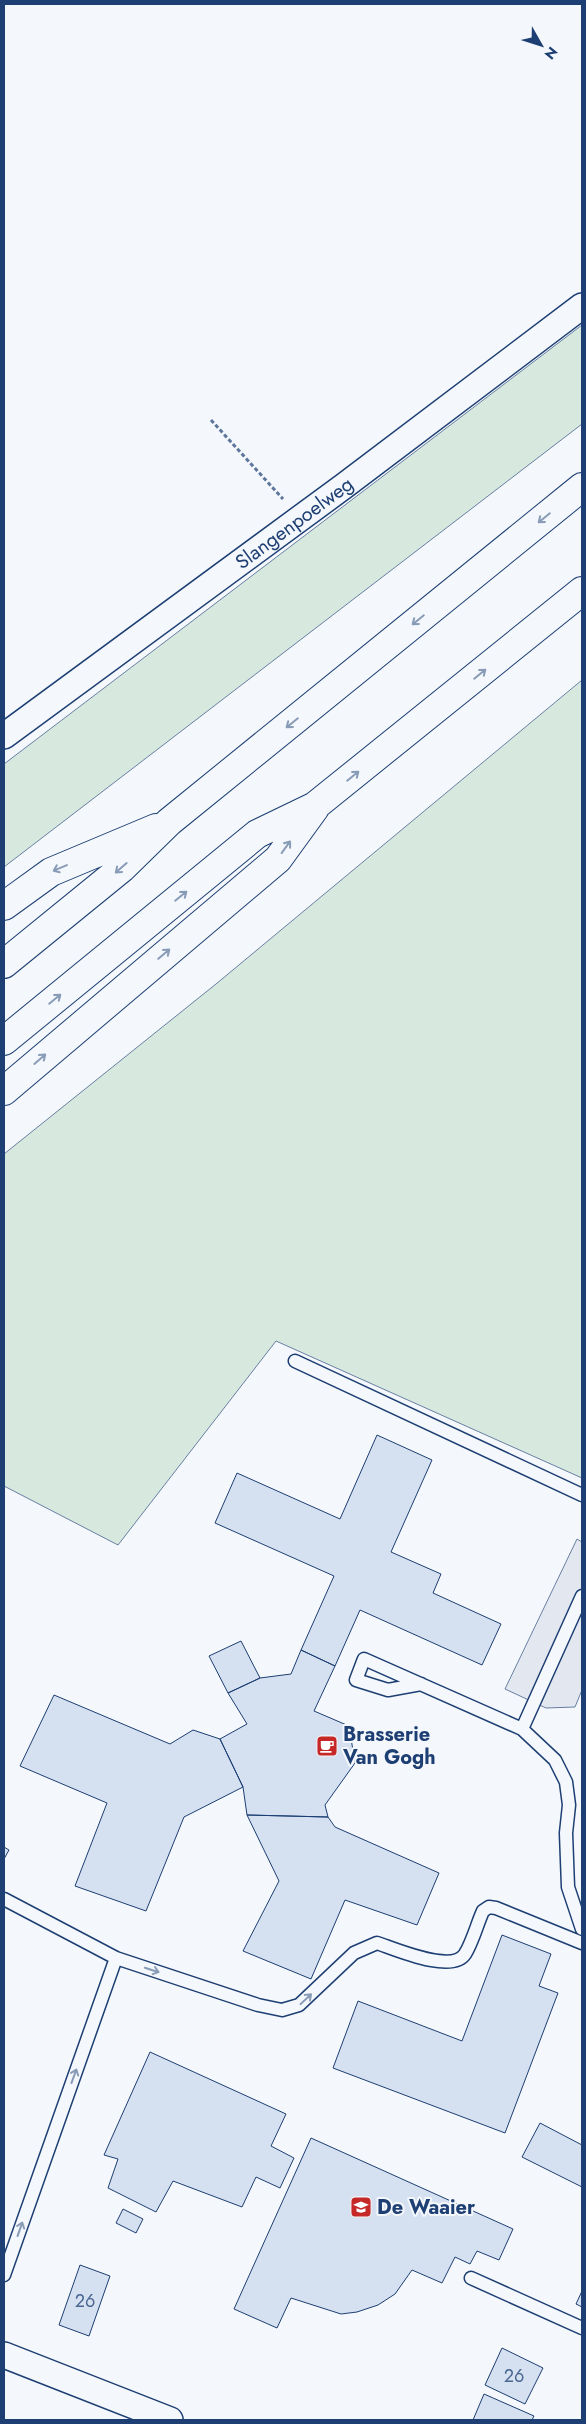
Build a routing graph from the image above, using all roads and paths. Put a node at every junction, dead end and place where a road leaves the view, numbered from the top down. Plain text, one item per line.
1 (582, 306) edge
2 (210, 420) dead end
3 (582, 487) edge
4 (301, 518) junction
5 (582, 591) edge
6 (4, 736) edge
7 (316, 806) junction
8 (169, 822) junction
9 (4, 906) edge
10 (4, 964) edge
11 (4, 1041) edge
12 (4, 1091) edge
13 (295, 1361) dead end
14 (582, 1495) edge
15 (582, 1596) edge
16 (421, 1684) dead end
17 (522, 1729) junction
18 (4, 1899) edge
19 (582, 1929) edge
20 (582, 1943) edge
21 (116, 1958) junction
22 (4, 2275) edge
23 (471, 2278) dead end
24 (582, 2328) edge
25 (4, 2355) edge
26 (170, 2420) edge

1 - 4 street, Slangenpoelweg
2 - 4 path
3 -> 8 highway
4 - 6 street, Slangenpoelweg
7 -> 5 highway
11 -> 7 highway
12 -> 7 highway
8 -> 9 highway
8 -> 10 highway
13 - 14 lane
15 - 17 lane
16 - 17 lane
17 - 19 lane
18 - 21 lane
21 -> 20 lane
22 -> 21 lane
23 - 24 lane
25 - 26 street

